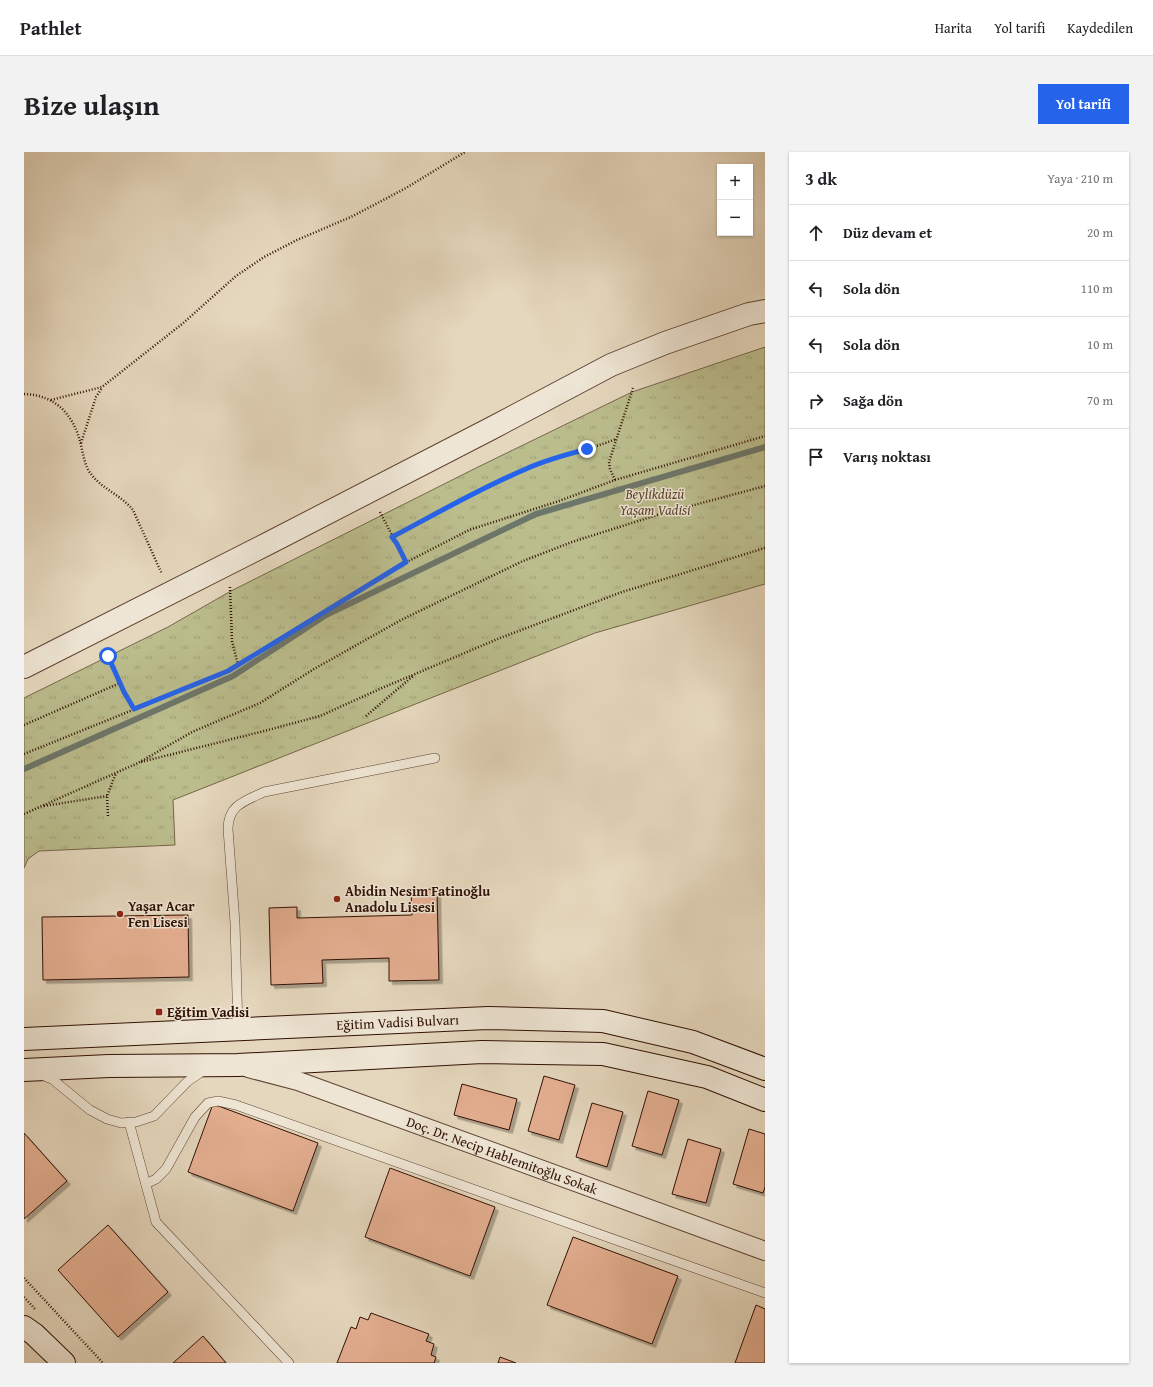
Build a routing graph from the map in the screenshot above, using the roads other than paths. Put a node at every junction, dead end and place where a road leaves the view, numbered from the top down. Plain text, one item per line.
1 (765, 311) edge
2 (24, 667) edge
3 (435, 758) dead end
4 (238, 1029) junction
5 (24, 1039) edge
6 (228, 1065) junction
7 (765, 1069) edge
8 (27, 1070) edge
9 (765, 1100) edge
10 (129, 1122) junction
11 (146, 1184) junction
12 (765, 1251) edge
13 (765, 1293) edge
14 (24, 1327) edge
15 (64, 1363) edge
16 (289, 1363) edge

1 - 2 main road
3 - 4 lane
4 - 5 main road, Eğitim Vadisi Bulvarı
4 - 7 main road, Eğitim Vadisi Bulvarı
6 - 8 main road
6 - 9 main road
6 - 10 lane
6 - 12 street, Doç. Dr. Necip Hablemitoğlu Sokak
8 - 10 lane
10 - 11 lane
11 - 13 lane
11 - 16 lane
14 - 15 main road

